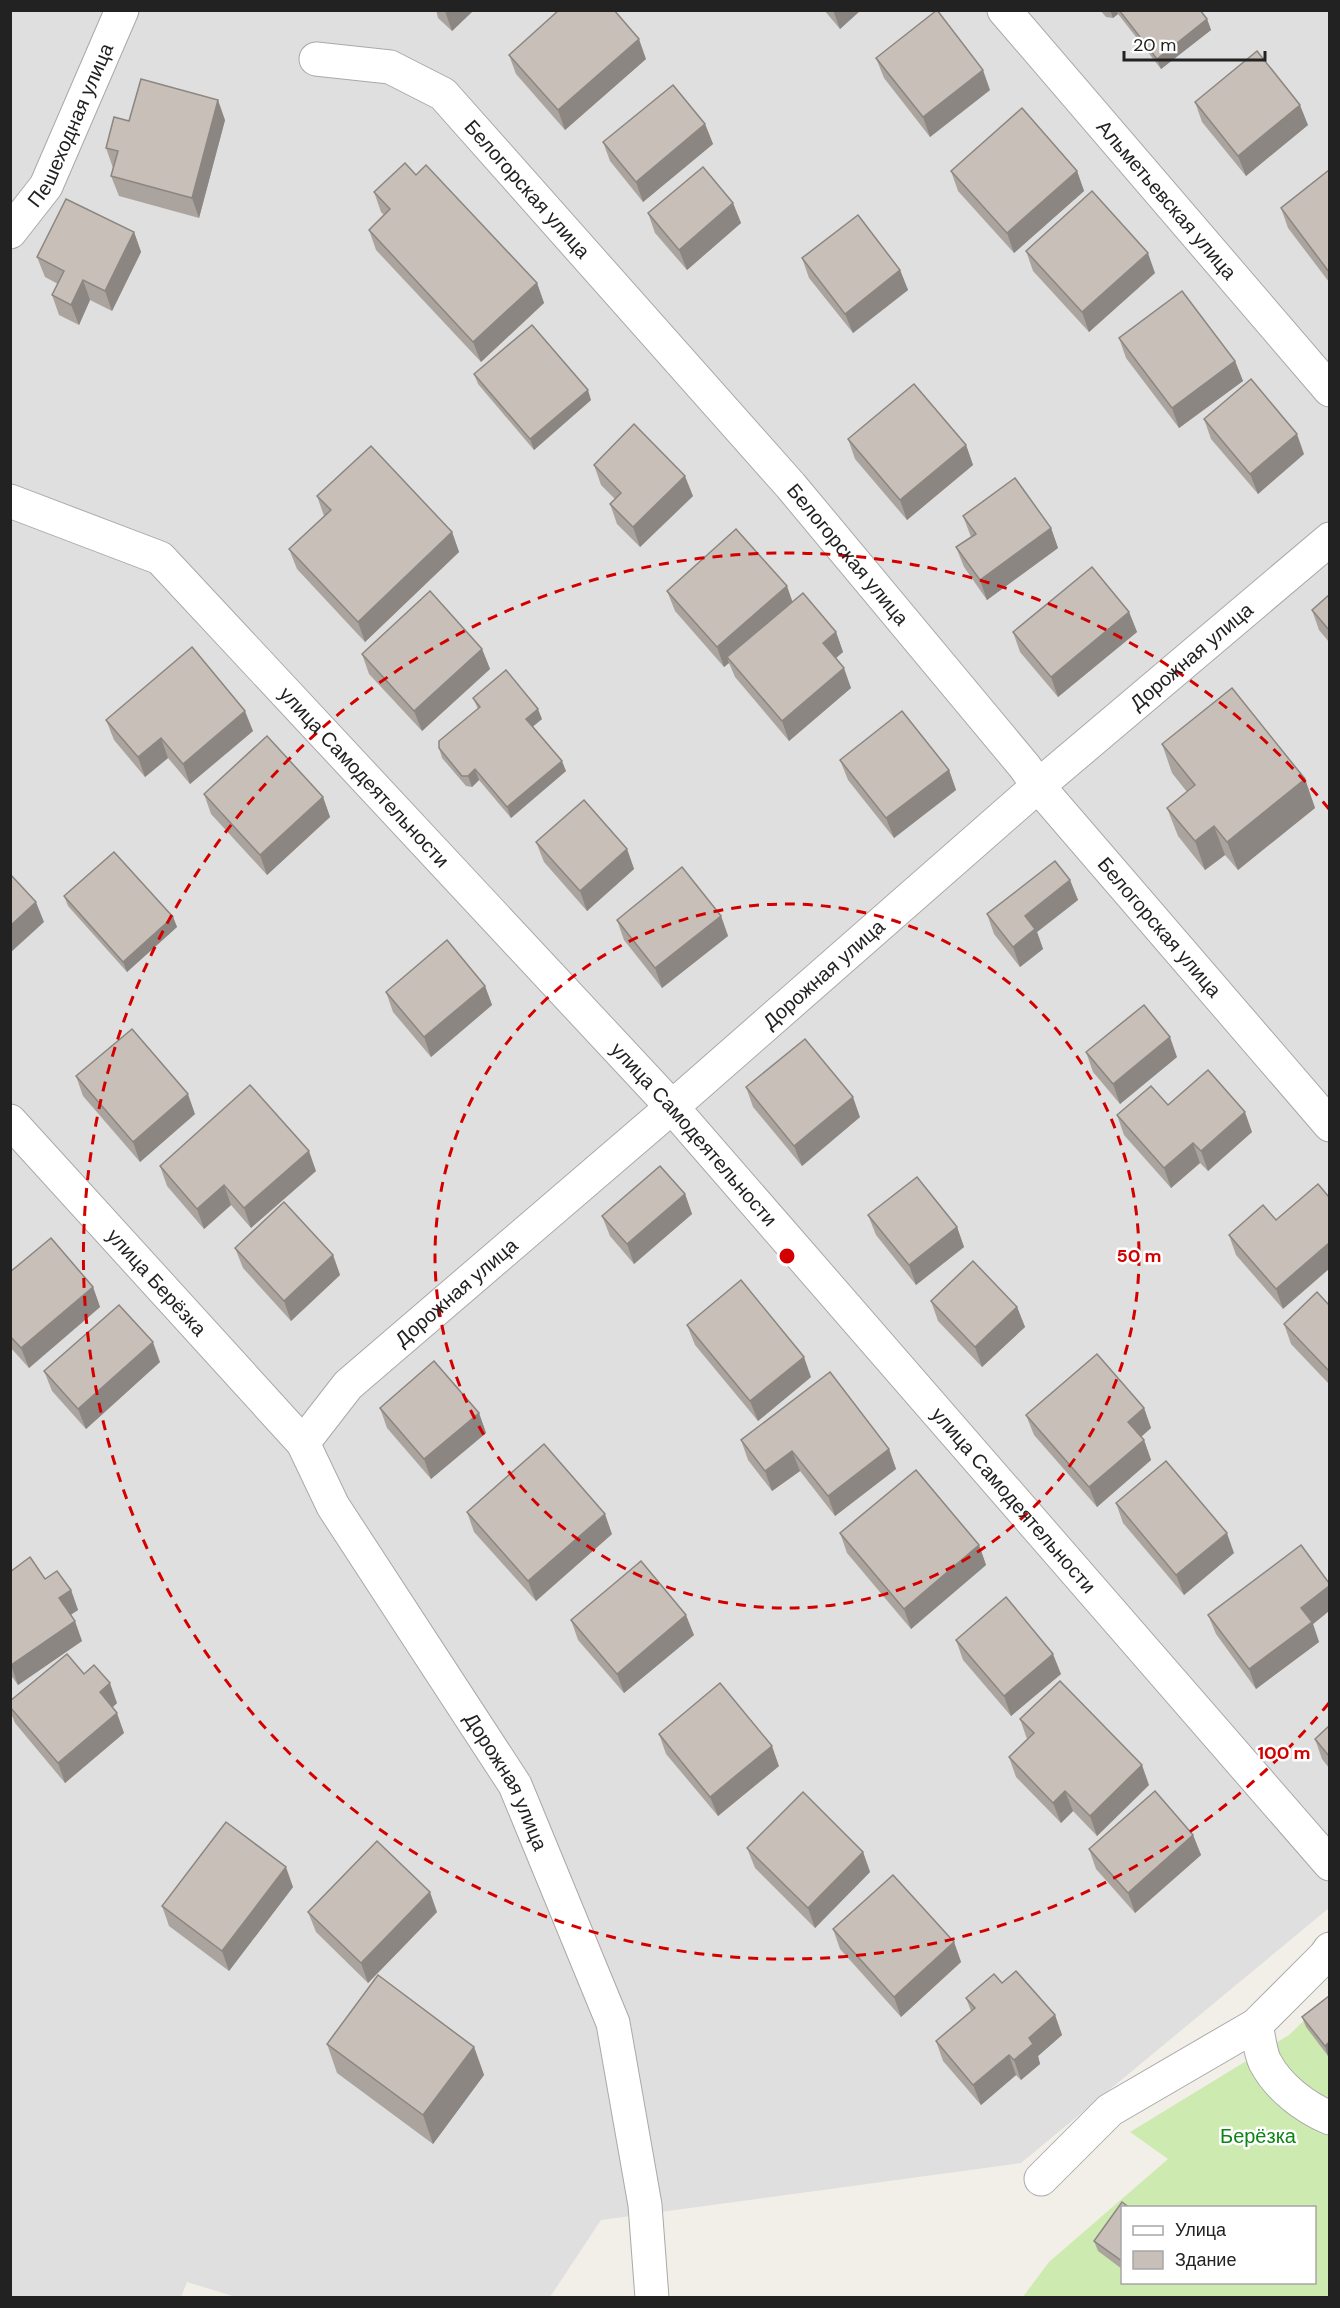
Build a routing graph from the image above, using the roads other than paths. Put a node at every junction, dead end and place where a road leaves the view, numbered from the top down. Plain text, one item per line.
1 (122, 10) edge
2 (1004, 10) edge
3 (316, 59) dead end
4 (10, 232) edge
5 (1329, 390) edge
6 (10, 501) edge
7 (1329, 539) edge
8 (1038, 786) junction
9 (672, 1107) junction
10 (10, 1121) edge
11 (1329, 1125) edge
12 (303, 1443) junction
13 (1329, 1864) edge
14 (1329, 1949) edge
15 (1256, 2025) junction
16 (1329, 2118) edge
17 (1041, 2179) dead end
18 (652, 2298) edge

1 - 4 street, Пешеходная улица
2 - 5 street, Альметьевская улица
3 - 8 street, Белогорская улица
6 - 9 street, улица Самодеятельности
7 - 8 street, Дорожная улица
8 - 9 street, Дорожная улица
8 - 11 street, Белогорская улица
9 - 12 street, Дорожная улица
9 - 13 street, улица Самодеятельности
10 - 12 street, улица Берёзка
12 - 18 street, Дорожная улица
14 - 15 street
15 - 16 street
15 - 17 street

